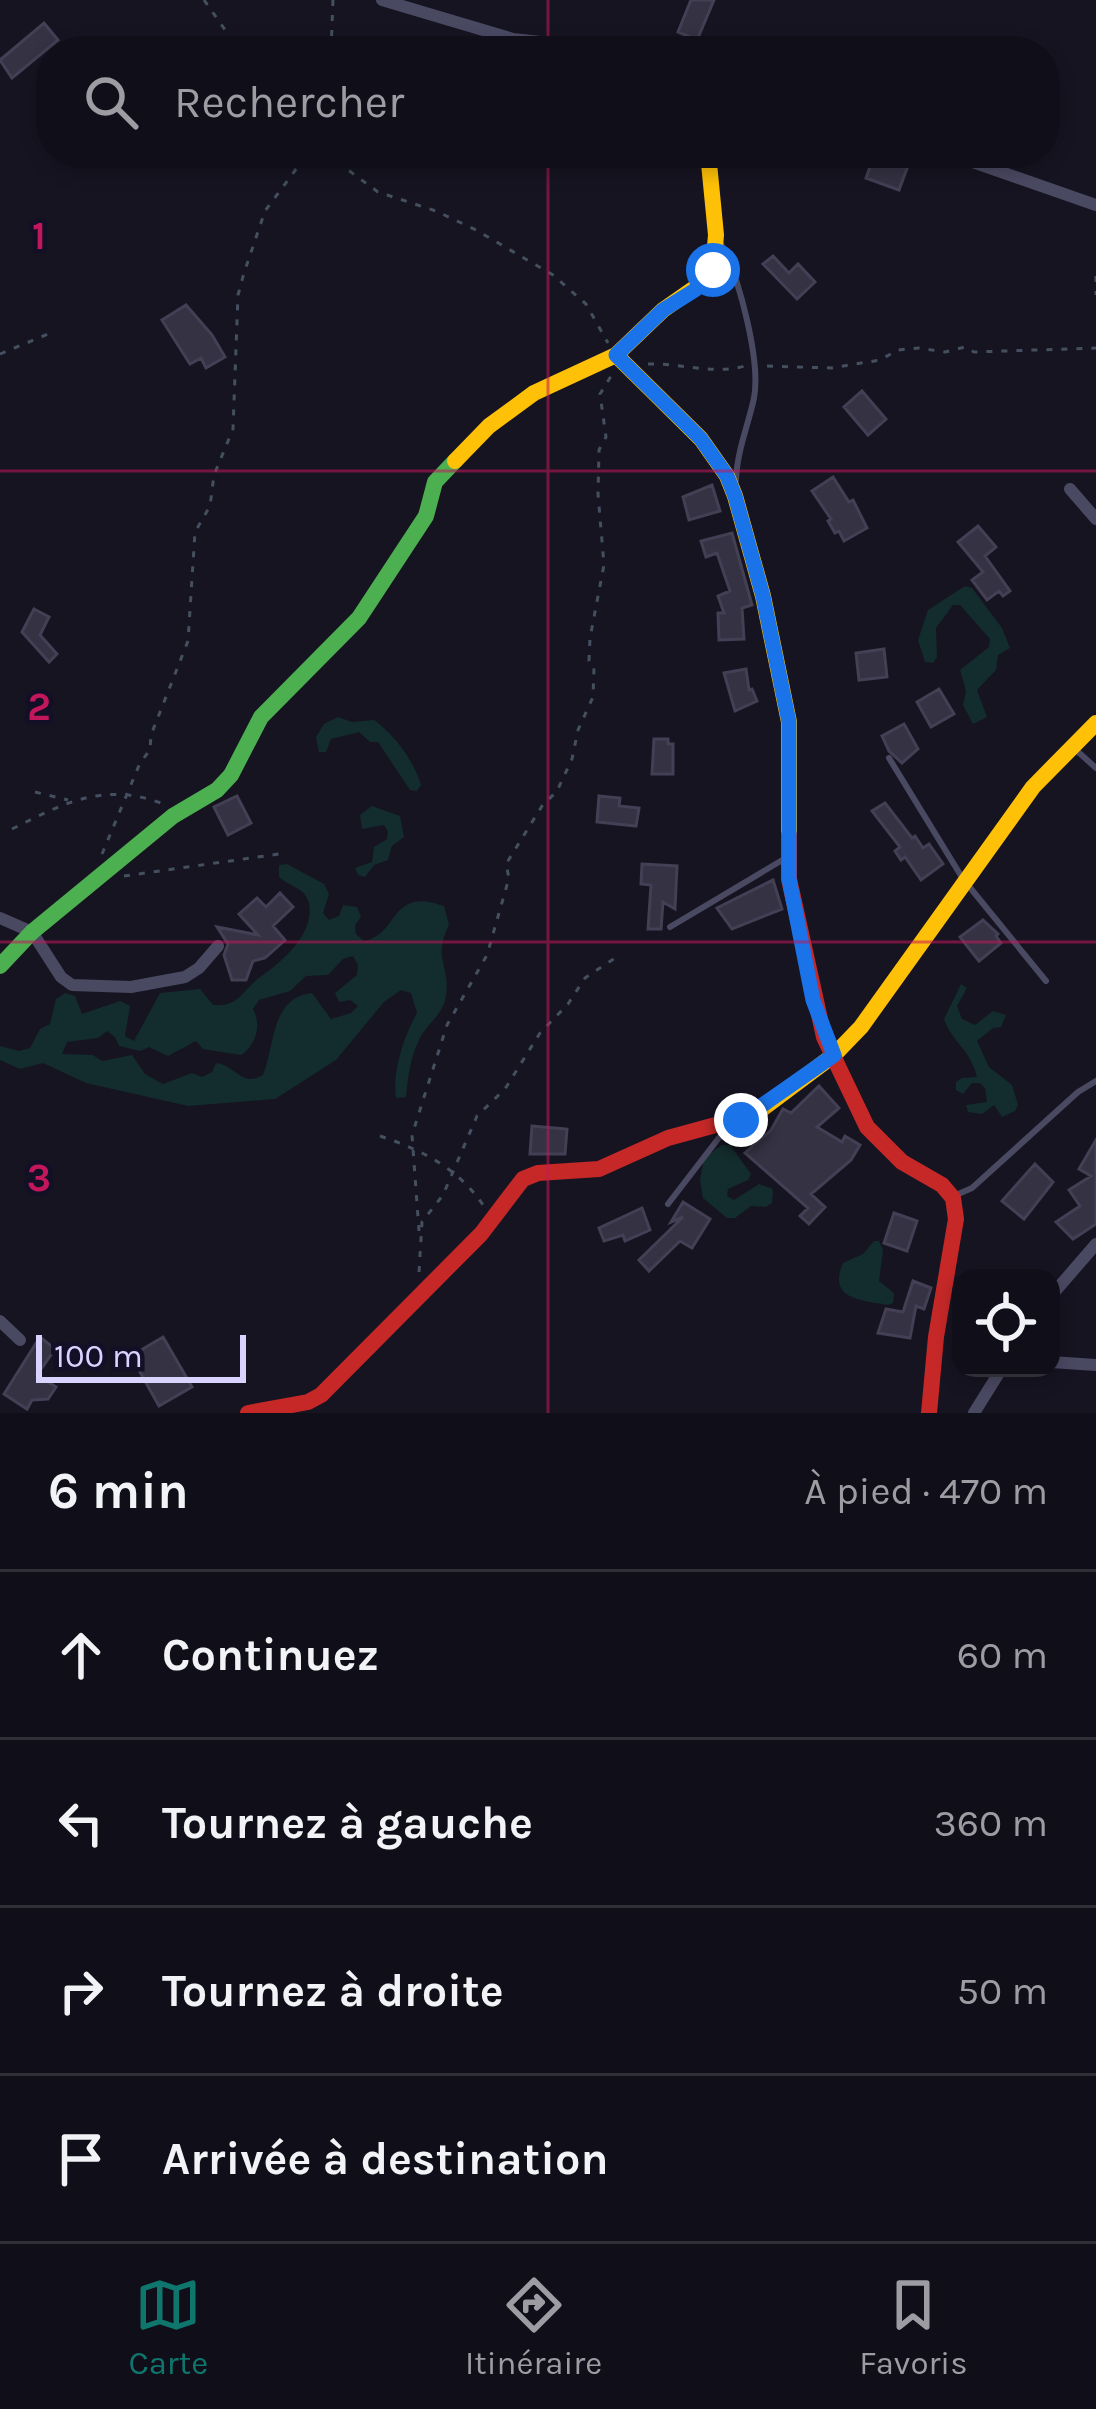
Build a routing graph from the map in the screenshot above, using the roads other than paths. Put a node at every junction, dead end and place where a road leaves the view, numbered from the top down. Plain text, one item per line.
1 (382, 0) edge
2 (503, 36) edge
3 (709, 168) edge
4 (989, 168) edge
5 (1096, 205) edge
6 (716, 236) junction
7 (615, 362) junction
8 (1070, 489) dead end
9 (735, 496) junction
10 (1096, 519) edge
11 (1096, 723) edge
12 (1072, 747) junction
13 (890, 758) dead end
14 (1096, 768) edge
15 (787, 858) junction
16 (963, 879) junction
17 (0, 918) edge
18 (670, 927) dead end
19 (32, 932) junction
20 (218, 946) dead end
21 (0, 966) edge
22 (1046, 981) dead end
23 (834, 1055) junction
24 (1096, 1082) edge
25 (729, 1123) junction
26 (953, 1198) junction
27 (668, 1204) dead end
28 (1096, 1244) edge
29 (1060, 1286) edge
30 (0, 1321) edge
31 (20, 1340) dead end
32 (1060, 1363) edge
33 (1096, 1365) edge
34 (996, 1377) edge
35 (288, 1410) edge
36 (248, 1413) edge
37 (929, 1413) edge
38 (974, 1413) edge

1 - 2 street
3 - 6 street
4 - 5 street
6 - 7 street
6 - 9 lane
7 - 9 street
7 - 19 street
8 - 10 street
9 - 15 street
11 - 12 street
12 - 14 lane
12 - 16 street
13 - 16 lane
15 - 18 lane
15 - 23 street
16 - 22 lane
16 - 23 street
17 - 19 street
19 - 20 street
19 - 21 street
23 - 25 street
23 - 26 street
24 - 26 lane
25 - 27 lane
25 - 35 street
26 - 37 street
28 - 29 street
30 - 31 street
32 - 33 street
34 - 38 street
35 - 36 street

